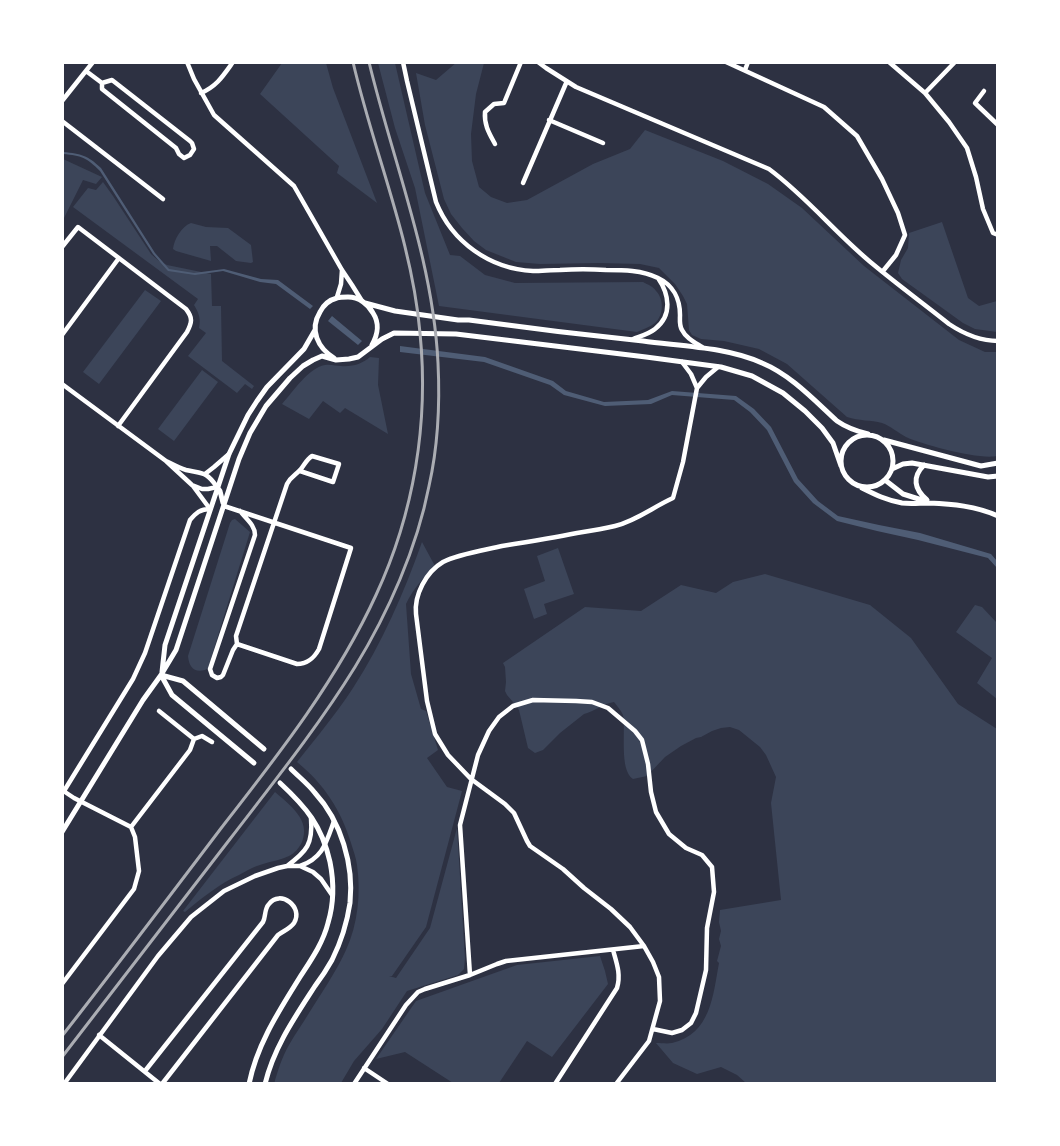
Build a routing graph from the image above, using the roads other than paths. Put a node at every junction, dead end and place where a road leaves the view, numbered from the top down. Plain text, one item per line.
1 (92, 62) edge
2 (187, 62) edge
3 (233, 62) edge
4 (403, 62) edge
5 (521, 62) edge
6 (538, 62) edge
7 (726, 62) edge
8 (748, 62) edge
9 (889, 62) edge
10 (955, 62) edge
11 (745, 70) junction
12 (86, 71) junction
13 (567, 81) junction
14 (102, 83) junction
15 (984, 91) dead end
16 (925, 92) junction
17 (201, 93) junction
18 (62, 101) edge
19 (549, 120) junction
20 (62, 121) edge
21 (998, 125) edge
22 (603, 143) dead end
23 (494, 144) dead end
24 (522, 183) dead end
25 (163, 198) dead end
26 (998, 234) edge
27 (62, 247) edge
28 (119, 258) junction
29 (342, 270) junction
30 (883, 271) junction
31 (657, 277) junction
32 (337, 297) junction
33 (363, 302) junction
34 (315, 330) junction
35 (64, 331) edge
36 (631, 340) junction
37 (998, 341) edge
38 (370, 348) junction
39 (706, 349) junction
40 (336, 360) junction
41 (682, 362) junction
42 (718, 367) junction
43 (62, 384) edge
44 (697, 388) junction
45 (118, 426) junction
46 (868, 434) junction
47 (883, 440) junction
48 (229, 454) junction
49 (166, 461) junction
50 (998, 463) edge
51 (924, 465) junction
52 (841, 466) junction
53 (892, 470) junction
54 (300, 471) junction
55 (205, 474) junction
56 (998, 476) edge
57 (885, 480) junction
58 (192, 485) junction
59 (857, 485) junction
60 (218, 487) junction
61 (930, 503) junction
62 (224, 506) junction
63 (210, 509) junction
64 (240, 512) junction
65 (998, 516) edge
66 (273, 522) junction
67 (237, 644) junction
68 (161, 676) junction
69 (159, 711) dead end
70 (194, 739) junction
71 (212, 742) dead end
72 (264, 749) dead end
73 (254, 763) dead end
74 (291, 769) dead end
75 (471, 779) junction
76 (280, 783) dead end
77 (63, 790) edge
78 (82, 801) junction
79 (311, 816) junction
80 (334, 821) junction
81 (131, 827) junction
82 (62, 832) edge
83 (326, 845) junction
84 (287, 866) junction
85 (300, 866) junction
86 (332, 895) junction
87 (644, 946) junction
88 (613, 950) junction
89 (470, 975) junction
90 (62, 984) edge
91 (653, 1029) junction
92 (99, 1035) junction
93 (364, 1068) junction
94 (144, 1071) junction
95 (64, 1084) edge
96 (161, 1084) edge
97 (248, 1084) edge
98 (265, 1084) edge
99 (354, 1084) edge
100 (388, 1084) edge
101 (555, 1084) edge
102 (616, 1084) edge

1 - 12 street
2 - 17 street
3 - 17 street
4 - 31 street
5 - 23 street
6 - 13 street
7 - 11 street
8 - 11 street
9 - 16 street
10 - 16 street
11 - 30 street
12 - 14 street
12 - 18 street
13 - 19 street
13 - 30 street
14 - 14 street
15 - 21 street
16 - 26 street
17 - 29 street
19 - 22 street
19 - 24 street
20 - 25 street
27 - 28 street
28 - 35 street
28 - 45 street
29 - 32 street
29 - 33 street
30 - 37 street
31 - 36 street
31 - 39 street
32 - 33 street
32 - 34 street
33 - 36 street
33 - 38 street
34 - 40 street
34 - 48 street
36 - 39 street
38 - 40 street
38 - 41 street
39 - 46 street
40 - 62 street
41 - 42 street
41 - 44 street
42 - 44 street
42 - 52 street
43 - 45 street
44 - 75 street
45 - 49 street
46 - 47 street
46 - 52 street
47 - 50 street
47 - 53 street
48 - 55 street
48 - 60 street
49 - 55 street
49 - 58 street
51 - 53 street
51 - 56 street
51 - 61 street
52 - 59 street
53 - 57 street
54 - 54 street
54 - 66 street
55 - 60 street
57 - 59 street
57 - 61 street
58 - 60 street
58 - 63 street
59 - 61 street
60 - 62 street
60 - 63 street
61 - 65 street
62 - 64 street
62 - 68 street
63 - 68 street
63 - 77 street
64 - 66 street
64 - 67 street
66 - 67 street
66 - 67 street
68 - 72 street
68 - 73 street
68 - 78 street
69 - 70 street
70 - 71 street
70 - 81 street
74 - 80 street
75 - 87 street
75 - 89 street
75 - 91 street
76 - 79 street
77 - 78 street
78 - 81 street
78 - 82 street
79 - 83 street
79 - 84 street
80 - 83 street
80 - 98 street
81 - 90 street
83 - 85 street
83 - 86 street
84 - 85 street
84 - 92 street
85 - 86 street
86 - 97 street
87 - 88 street
87 - 91 street
88 - 89 street
88 - 101 street
89 - 93 street
91 - 102 street
92 - 94 street
92 - 95 street
93 - 99 street
93 - 100 street
94 - 96 street
94 - 96 street

